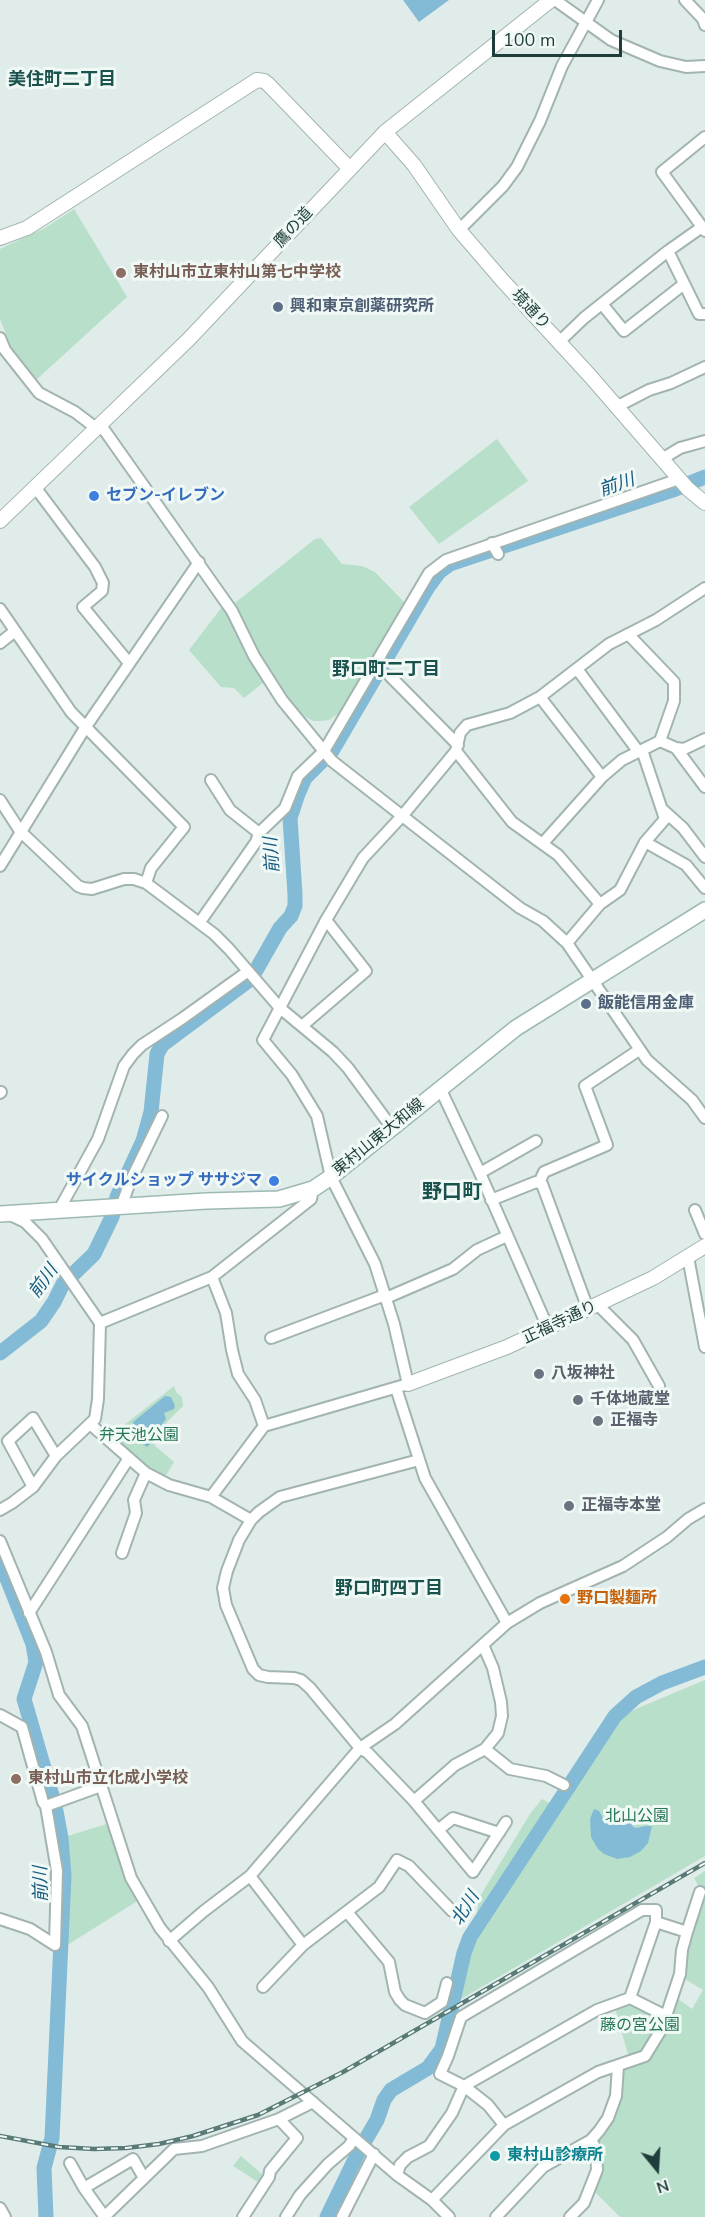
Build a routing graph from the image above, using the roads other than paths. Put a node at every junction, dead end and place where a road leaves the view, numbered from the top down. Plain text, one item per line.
1 (553, 0) edge
2 (598, 0) edge
3 (686, 0) edge
4 (585, 22) junction
5 (705, 25) edge
6 (705, 66) edge
7 (385, 132) junction
8 (705, 137) edge
9 (350, 169) junction
10 (703, 229) edge
11 (459, 230) junction
12 (0, 238) edge
13 (668, 251) junction
14 (684, 284) junction
15 (602, 304) junction
16 (705, 314) edge
17 (0, 338) edge
18 (559, 342) junction
19 (705, 367) edge
20 (616, 407) junction
21 (98, 426) junction
22 (705, 441) edge
23 (662, 459) junction
24 (683, 483) junction
25 (35, 487) junction
26 (705, 503) edge
27 (0, 521) edge
28 (199, 562) junction
29 (705, 588) edge
30 (0, 609) edge
31 (15, 631) junction
32 (627, 633) junction
33 (0, 643) edge
34 (129, 663) junction
35 (578, 669) junction
36 (390, 676) dead end
37 (540, 697) junction
38 (85, 728) junction
39 (705, 739) edge
40 (660, 741) junction
41 (457, 748) junction
42 (676, 748) junction
43 (640, 750) junction
44 (327, 755) junction
45 (602, 777) junction
46 (211, 780) dead end
47 (705, 787) edge
48 (0, 800) edge
49 (663, 809) junction
50 (403, 815) junction
51 (20, 831) junction
52 (260, 833) junction
53 (645, 842) junction
54 (543, 843) junction
55 (705, 857) edge
56 (0, 866) edge
57 (147, 883) junction
58 (705, 888) edge
59 (600, 904) junction
60 (705, 910) edge
61 (326, 920) junction
62 (200, 922) junction
63 (567, 943) junction
64 (250, 975) junction
65 (593, 981) junction
66 (280, 1008) junction
67 (302, 1026) junction
68 (639, 1050) junction
69 (440, 1088) junction
70 (162, 1116) dead end
71 (705, 1118) edge
72 (392, 1128) junction
73 (536, 1141) dead end
74 (480, 1173) junction
75 (332, 1177) junction
76 (539, 1183) junction
77 (313, 1189) junction
78 (491, 1200) junction
79 (116, 1207) junction
80 (59, 1210) junction
81 (695, 1210) dead end
82 (3, 1214) edge
83 (705, 1234) edge
84 (507, 1236) junction
85 (705, 1246) edge
86 (688, 1257) junction
87 (212, 1277) junction
88 (386, 1296) junction
89 (593, 1307) junction
90 (100, 1323) junction
91 (548, 1328) junction
92 (271, 1338) dead end
93 (705, 1347) edge
94 (402, 1386) junction
95 (659, 1386) dead end
96 (90, 1424) junction
97 (264, 1426) junction
98 (56, 1456) junction
99 (129, 1458) junction
100 (419, 1460) junction
101 (146, 1473) junction
102 (33, 1487) junction
103 (212, 1497) junction
104 (705, 1509) edge
105 (0, 1510) edge
106 (251, 1520) junction
107 (0, 1541) edge
108 (122, 1553) dead end
109 (29, 1613) junction
110 (507, 1623) junction
111 (483, 1645) junction
112 (0, 1715) edge
113 (360, 1748) junction
114 (485, 1749) junction
115 (564, 1785) dead end
116 (101, 1786) junction
117 (414, 1801) junction
118 (46, 1806) junction
119 (506, 1822) dead end
120 (438, 1830) junction
121 (499, 1833) junction
122 (250, 1876) junction
123 (700, 1892) dead end
124 (452, 1911) dead end
125 (346, 1912) junction
126 (0, 1919) edge
127 (656, 1922) junction
128 (687, 1932) junction
129 (169, 1941) junction
130 (303, 1945) junction
131 (447, 1983) dead end
132 (263, 1987) dead end
133 (630, 1998) junction
134 (666, 2016) junction
135 (618, 2066) junction
136 (464, 2086) junction
137 (313, 2102) junction
138 (279, 2120) junction
139 (504, 2125) junction
140 (356, 2139) junction
141 (591, 2140) junction
142 (371, 2151) junction
143 (70, 2163) dead end
144 (397, 2175) junction
145 (144, 2178) junction
146 (84, 2188) junction
147 (432, 2200) junction
148 (0, 2208) edge
149 (347, 2215) edge
150 (4, 2217) edge
151 (104, 2217) edge
152 (243, 2217) edge
153 (286, 2217) edge
154 (449, 2217) edge
155 (496, 2217) edge
156 (570, 2217) edge

1 - 4 street
1 - 7 street, 鷹の道
2 - 4 street
3 - 5 street
4 - 6 street
4 - 11 street
7 - 9 street, 鷹の道
7 - 11 street, 境通り
8 - 10 street
9 - 12 street
9 - 21 street, 鷹の道
10 - 13 street
11 - 18 street, 境通り
13 - 14 street
13 - 15 street
14 - 15 street
14 - 16 street
15 - 18 street
17 - 21 street
18 - 20 street, 境通り
19 - 20 street
20 - 23 street, 境通り
21 - 25 street, 鷹の道
21 - 28 street
22 - 23 street
23 - 24 street, 境通り
24 - 26 street, 境通り
24 - 44 street
25 - 27 street, 鷹の道
25 - 34 street
28 - 34 street
28 - 44 street
29 - 32 street
30 - 31 street
31 - 33 street
31 - 38 street
32 - 35 street
32 - 40 street
34 - 38 street
35 - 37 street
35 - 43 street
36 - 41 street
37 - 41 street
37 - 45 street
38 - 51 street
38 - 57 street
39 - 42 street
40 - 42 street
40 - 43 street
41 - 50 street
41 - 54 street
42 - 47 street
43 - 45 street
43 - 49 street
44 - 50 street
44 - 52 street
45 - 54 street
46 - 52 street
48 - 51 street
49 - 53 street
49 - 55 street
50 - 61 street
50 - 63 street
51 - 56 street
51 - 57 street
52 - 62 street
53 - 58 street
53 - 59 street
54 - 59 street
57 - 62 street
59 - 63 street
60 - 65 main road, 東村山東大和線
61 - 66 street
61 - 67 street
62 - 64 street
63 - 65 street
64 - 66 street
64 - 80 street
65 - 68 street
65 - 69 main road, 東村山東大和線
66 - 67 street
66 - 75 street
67 - 72 street
68 - 71 street
68 - 76 street
69 - 72 main road, 東村山東大和線
69 - 74 street
70 - 79 street
72 - 75 main road, 東村山東大和線
73 - 74 street
74 - 78 street
75 - 77 main road, 東村山東大和線
75 - 88 street
76 - 78 street
76 - 89 street
77 - 79 main road, 東村山東大和線
77 - 87 street
78 - 84 street
79 - 80 main road, 東村山東大和線
80 - 82 main road, 東村山東大和線
81 - 83 street
82 - 90 street
84 - 88 street
84 - 91 street
85 - 86 street, 正福寺通り
86 - 89 street, 正福寺通り
86 - 93 street
87 - 90 street
87 - 97 street
88 - 92 street
88 - 94 street
89 - 91 street, 正福寺通り
89 - 95 street
90 - 96 street
91 - 94 street, 正福寺通り
94 - 97 street
94 - 100 street
96 - 98 street
96 - 99 street
97 - 103 street
98 - 102 street
98 - 102 street
99 - 101 street
99 - 109 street
100 - 106 street
100 - 110 street
101 - 103 street
101 - 108 street
102 - 105 street
103 - 106 street
104 - 110 street
106 - 113 street
107 - 109 street
109 - 116 street
110 - 111 street
111 - 113 street
111 - 114 street
112 - 118 street
113 - 117 street
113 - 122 street
114 - 115 street
114 - 117 street
116 - 118 street
116 - 129 street
117 - 120 street
118 - 126 street
119 - 121 street
120 - 121 street
120 - 121 street
122 - 129 street
122 - 130 street
123 - 128 street
124 - 125 street
125 - 130 street
125 - 131 street
127 - 128 street
127 - 133 street
127 - 136 street
128 - 134 street
129 - 137 street
130 - 132 street
133 - 134 street
133 - 136 street
134 - 135 street
135 - 139 street
135 - 141 street
136 - 139 street
136 - 144 street
137 - 138 street
137 - 140 street
138 - 145 street
138 - 152 street
139 - 147 street
140 - 142 street
140 - 153 street
141 - 155 street
141 - 156 street
142 - 144 street
142 - 149 street
143 - 146 street
144 - 147 street
145 - 146 street
145 - 151 street
146 - 151 street
147 - 154 street
148 - 150 street

